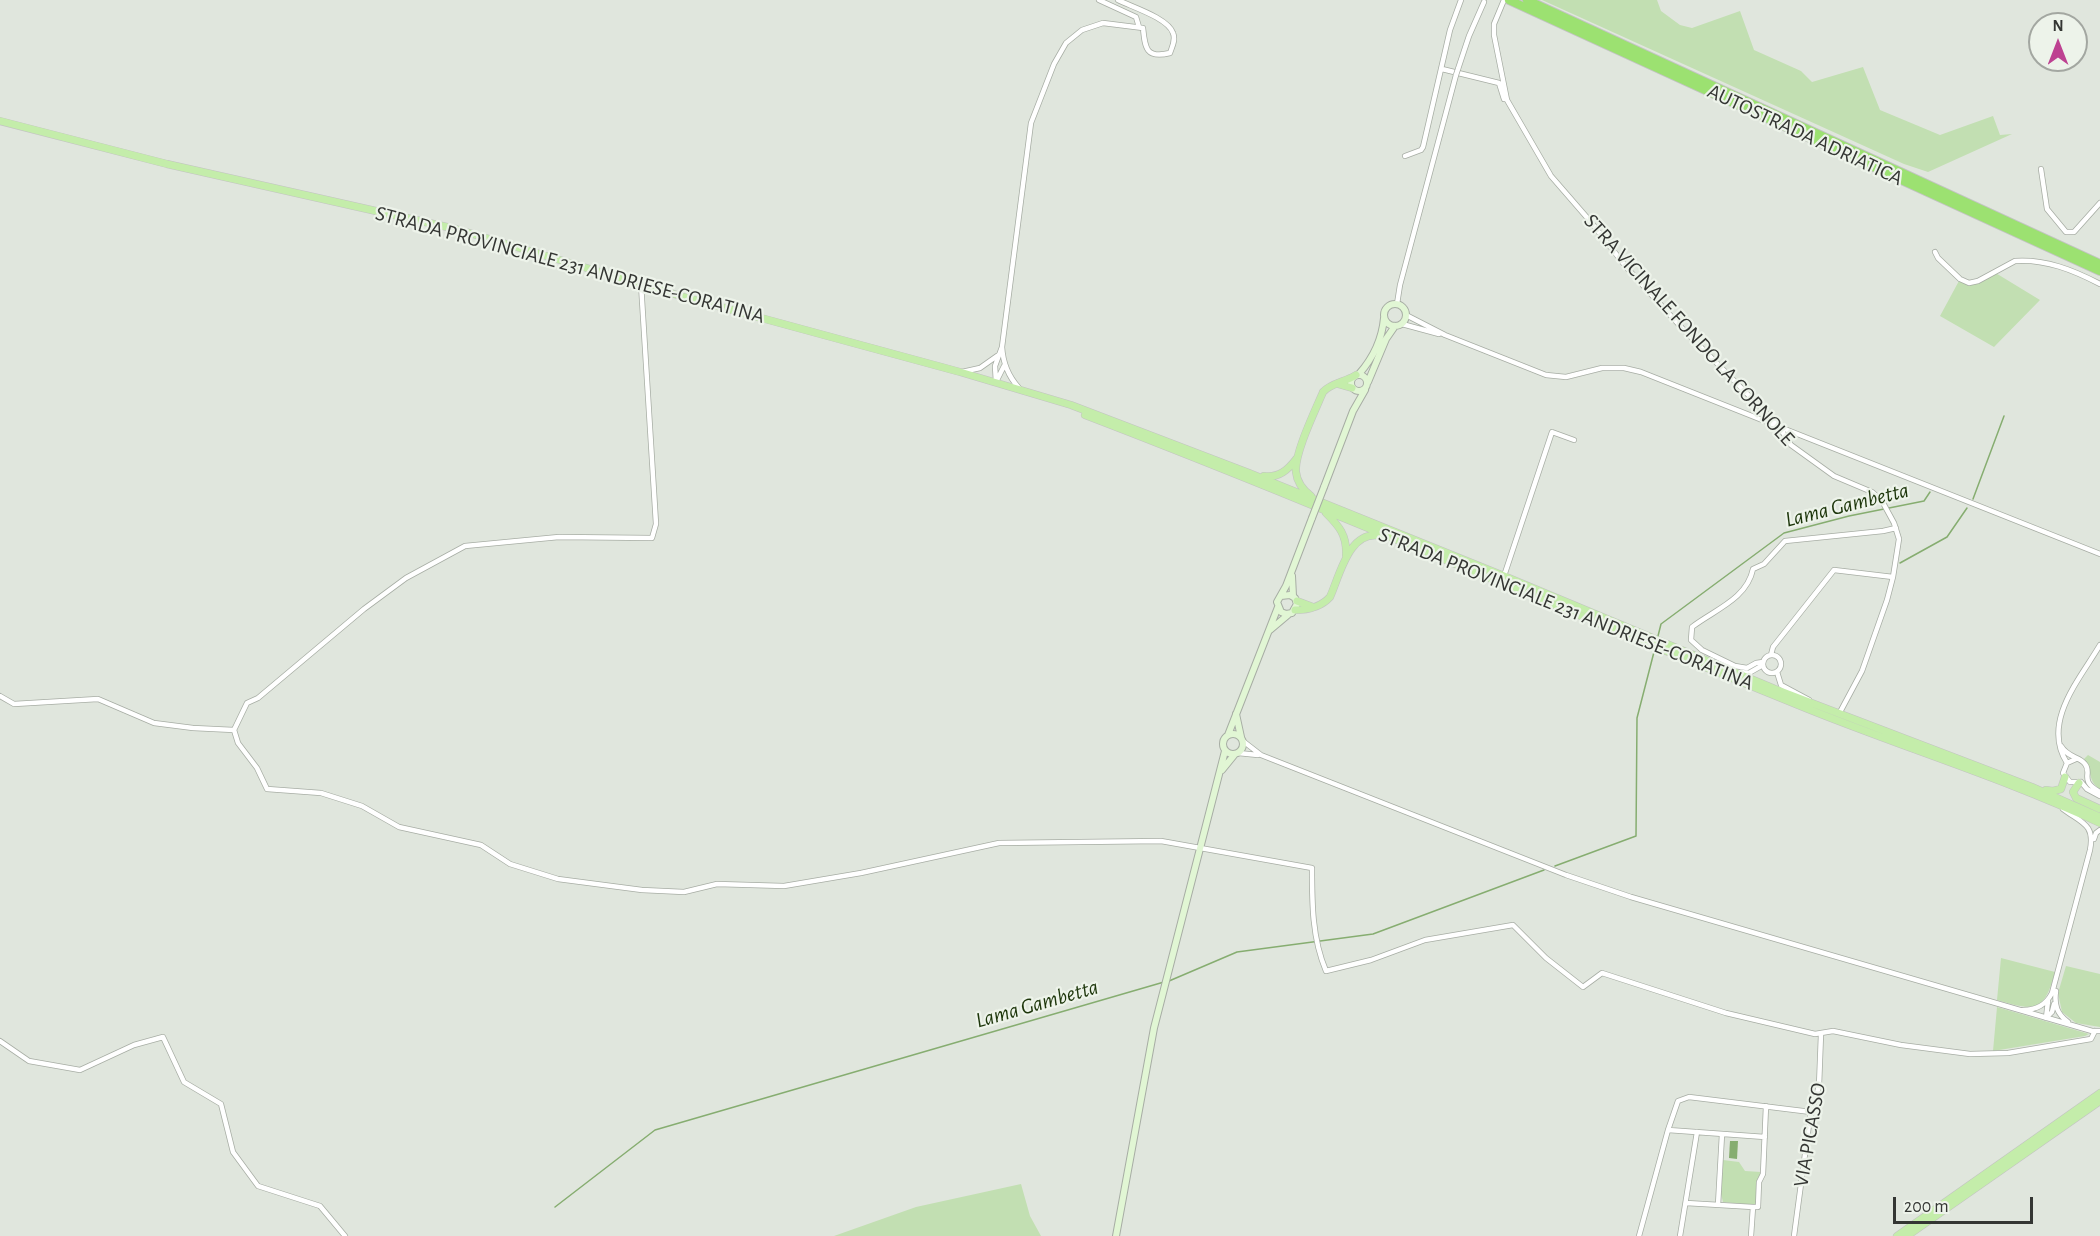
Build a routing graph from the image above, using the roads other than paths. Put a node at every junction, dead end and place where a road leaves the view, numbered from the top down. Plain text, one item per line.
1 (1099, 0) edge
2 (1119, 0) edge
3 (1461, 0) edge
4 (1504, 0) edge
5 (1509, 0) edge
6 (1527, 0) edge
7 (1484, 2) dead end
8 (1139, 27) junction
9 (1442, 69) junction
10 (1507, 100) junction
11 (0, 121) edge
12 (1406, 156) dead end
13 (2041, 169) dead end
14 (2100, 203) edge
15 (1935, 252) dead end
16 (2100, 264) edge
17 (2100, 271) edge
18 (641, 284) junction
19 (2100, 284) edge
20 (1397, 304) junction
21 (1406, 315) junction
22 (1384, 318) junction
23 (1398, 325) junction
24 (1445, 335) junction
25 (1002, 347) junction
26 (997, 356) junction
27 (1004, 363) junction
28 (960, 372) junction
29 (1357, 375) junction
30 (996, 382) junction
31 (1368, 382) junction
32 (1336, 384) junction
33 (1354, 389) junction
34 (1021, 390) junction
35 (1365, 390) junction
36 (1033, 394) junction
37 (1353, 411) junction
38 (1778, 426) junction
39 (1574, 440) dead end
40 (1298, 456) junction
41 (1249, 473) junction
42 (1325, 507) junction
43 (1896, 528) junction
44 (1404, 542) junction
45 (2100, 554) edge
46 (1346, 559) junction
47 (1292, 570) junction
48 (1504, 576) junction
49 (1893, 577) junction
50 (1281, 596) junction
51 (1295, 598) junction
52 (1278, 607) junction
53 (1316, 607) junction
54 (1292, 612) junction
55 (1268, 632) junction
56 (2100, 645) edge
57 (1771, 655) junction
58 (1763, 664) junction
59 (1722, 668) junction
60 (1777, 672) junction
61 (0, 696) edge
62 (1816, 706) junction
63 (1236, 714) junction
64 (1838, 715) junction
65 (234, 730) junction
66 (1228, 735) junction
67 (1242, 739) junction
68 (2060, 744) junction
69 (1225, 751) junction
70 (1237, 754) junction
71 (1261, 755) junction
72 (2076, 759) junction
73 (2067, 763) junction
74 (1221, 771) junction
75 (2065, 777) junction
76 (2086, 777) junction
77 (2080, 782) junction
78 (2032, 787) junction
79 (2100, 794) edge
80 (2053, 802) junction
81 (2100, 809) edge
82 (2100, 817) edge
83 (2100, 824) edge
84 (2100, 830) edge
85 (1200, 848) junction
86 (2090, 850) junction
87 (2052, 999) junction
88 (2017, 1010) junction
89 (2046, 1018) junction
90 (2078, 1027) junction
91 (2098, 1031) edge
92 (1821, 1034) junction
93 (0, 1041) edge
94 (2100, 1093) edge
95 (2100, 1101) edge
96 (1766, 1106) junction
97 (1811, 1112) junction
98 (1668, 1130) junction
99 (1697, 1132) junction
100 (1722, 1134) junction
101 (1765, 1137) junction
102 (1686, 1203) junction
103 (1718, 1205) junction
104 (1753, 1207) junction
105 (345, 1236) edge
106 (1116, 1236) edge
107 (1639, 1236) edge
108 (1680, 1236) edge
109 (1751, 1236) edge
110 (1794, 1236) edge
111 (1897, 1236) edge
112 (1908, 1236) edge

1 - 8 street
2 - 8 street
3 - 9 street
4 - 10 street, STRA VICINALE FONDO LA CORNOLE
5 - 17 highway, AUTOSTRADA ADRIATICA
6 - 16 highway, AUTOSTRADA ADRIATICA
7 - 20 street
8 - 25 street
9 - 10 street
9 - 12 street
10 - 38 street, STRA VICINALE FONDO LA CORNOLE
11 - 18 main road, STRADA PROVINCIALE 231 ANDRIESE-CORATINA
13 - 14 street
15 - 19 street
18 - 28 main road, STRADA PROVINCIALE 231 ANDRIESE-CORATINA
18 - 65 street
20 - 21 main road
20 - 22 main road
21 - 23 main road
21 - 24 street
22 - 23 main road
22 - 29 main road
23 - 24 street
23 - 31 main road
24 - 38 street
25 - 26 street
25 - 27 street
26 - 28 street
26 - 30 street
27 - 30 street
27 - 34 street
28 - 30 main road, STRADA PROVINCIALE 231 ANDRIESE-CORATINA
29 - 31 main road
29 - 32 main road
29 - 33 main road
30 - 34 main road, STRADA PROVINCIALE 231 ANDRIESE-CORATINA
31 - 35 main road
32 - 33 main road
32 - 40 main road
33 - 35 main road
33 - 37 main road
34 - 36 main road, STRADA PROVINCIALE 231 ANDRIESE-CORATINA
35 - 37 main road
36 - 41 main road, STRADA PROVINCIALE 231 ANDRIESE-CORATINA
36 - 42 main road, STRADA PROVINCIALE 231 ANDRIESE-CORATINA
37 - 47 main road, bridge
38 - 43 street, STRA VICINALE FONDO LA CORNOLE
38 - 45 street
39 - 48 street
40 - 41 main road
40 - 42 main road
41 - 42 main road, STRADA PROVINCIALE 231 ANDRIESE-CORATINA
42 - 44 main road, STRADA PROVINCIALE 231 ANDRIESE-CORATINA
42 - 46 main road
42 - 48 main road, STRADA PROVINCIALE 231 ANDRIESE-CORATINA
43 - 49 street, STRA VICINALE FONDO LA CORNOLE
43 - 58 street
44 - 46 main road
44 - 80 main road, STRADA PROVINCIALE 231 ANDRIESE-CORATINA
46 - 53 main road
47 - 50 main road
47 - 51 main road
48 - 59 main road, STRADA PROVINCIALE 231 ANDRIESE-CORATINA
49 - 57 street
49 - 64 street, STRA VICINALE FONDO LA CORNOLE
50 - 51 main road
50 - 52 main road
51 - 53 main road
51 - 54 main road
52 - 54 main road
52 - 55 main road
53 - 54 main road
54 - 55 main road
55 - 63 main road
56 - 68 street
57 - 58 street
57 - 60 street
58 - 59 street
58 - 60 street
59 - 62 main road, STRADA PROVINCIALE 231 ANDRIESE-CORATINA
60 - 62 street
61 - 65 street
62 - 64 main road, STRADA PROVINCIALE 231 ANDRIESE-CORATINA
63 - 66 main road
63 - 67 main road
64 - 78 main road, STRADA PROVINCIALE 231 ANDRIESE-CORATINA
65 - 85 street
66 - 67 main road
66 - 69 main road
67 - 70 main road
67 - 71 street
68 - 72 street
68 - 73 street
69 - 70 main road
69 - 74 main road
70 - 71 street
70 - 74 main road
71 - 88 street
72 - 73 street
72 - 76 street
73 - 75 street
74 - 85 main road
75 - 77 street
75 - 78 main road
76 - 77 street
76 - 79 street
77 - 79 street
77 - 81 main road
78 - 82 main road, STRADA PROVINCIALE 231 ANDRIESE-CORATINA
80 - 83 main road, STRADA PROVINCIALE 231 ANDRIESE-CORATINA
80 - 86 street
84 - 86 street
85 - 92 street
85 - 106 main road
86 - 87 street
87 - 88 street
87 - 89 street
87 - 90 street
88 - 89 street
89 - 90 street
90 - 91 street
91 - 92 street
92 - 97 street, VIA PICASSO
93 - 105 street
94 - 111 main road
95 - 112 main road
96 - 97 street
96 - 98 street
96 - 101 street
97 - 110 street, VIA PICASSO
98 - 99 street
98 - 107 street
99 - 100 street
99 - 102 street
100 - 101 street
100 - 103 street
101 - 104 street
102 - 103 street
102 - 108 street
103 - 104 street
104 - 109 street

